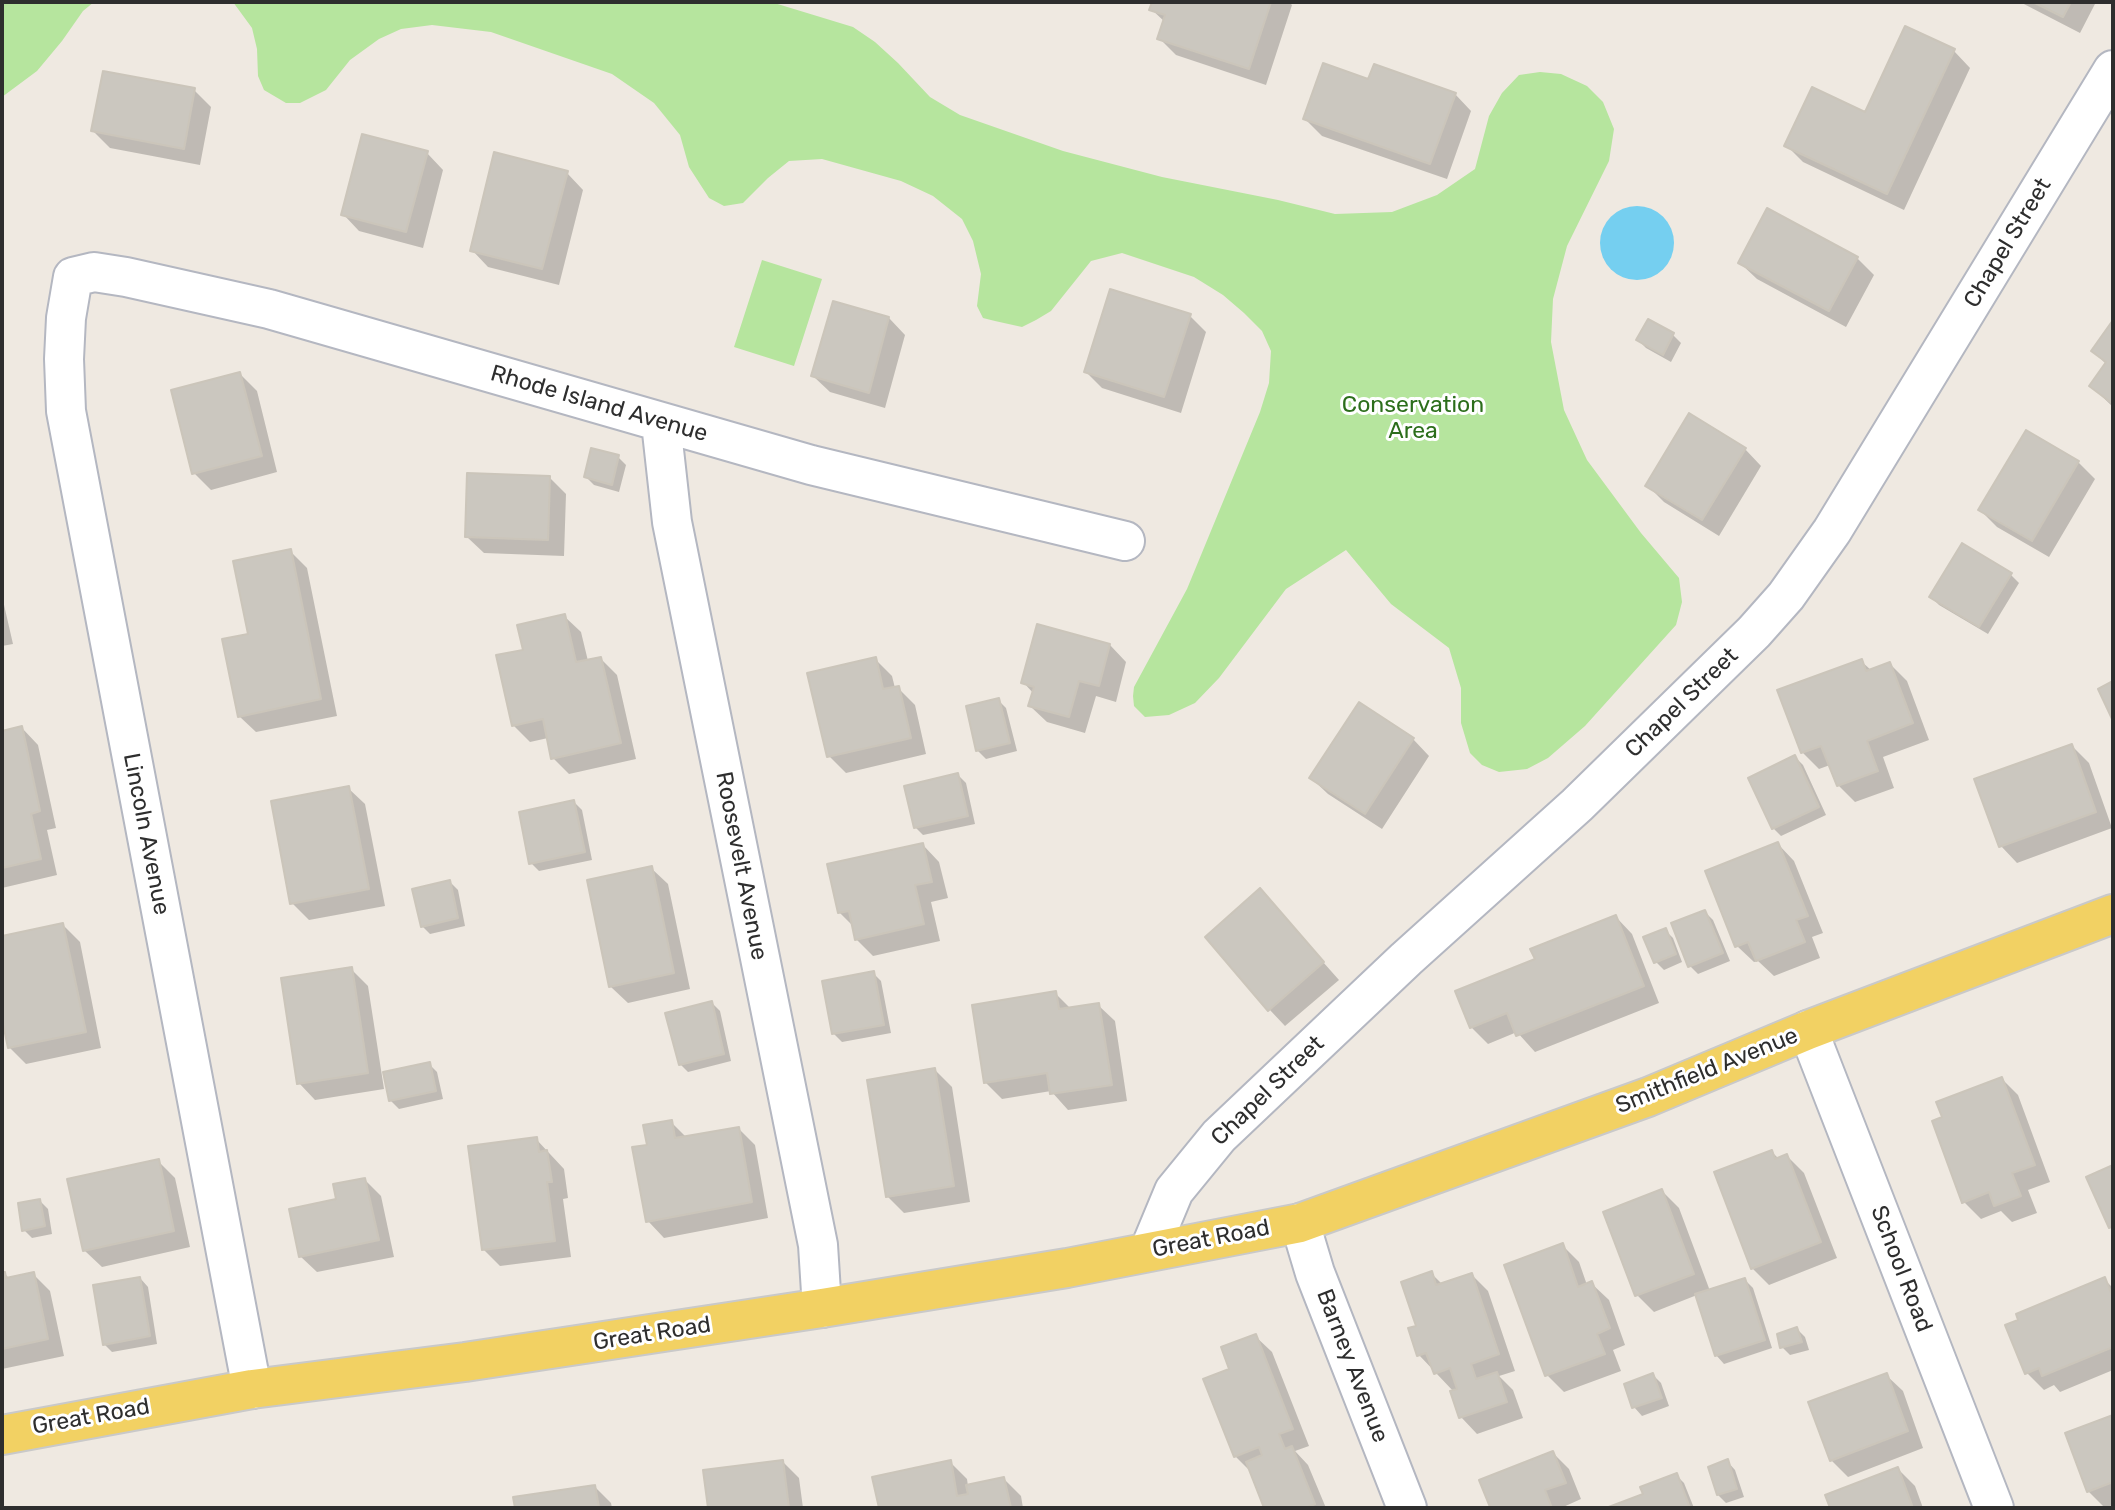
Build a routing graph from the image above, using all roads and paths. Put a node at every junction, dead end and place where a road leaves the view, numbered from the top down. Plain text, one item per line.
1 (2113, 70) edge
2 (73, 277) joint
3 (661, 423) junction
4 (1125, 541) dead end
5 (2113, 914) edge
6 (1808, 1030) junction
7 (1300, 1223) junction
8 (1149, 1251) junction
9 (822, 1308) junction
10 (252, 1389) junction
11 (2, 1435) edge
12 (1407, 1508) edge
13 (1994, 1508) edge

1 - 8 street, Chapel Street
2 - 3 street, Rhode Island Avenue
2 - 10 street, Lincoln Avenue
3 - 4 street, Rhode Island Avenue
3 - 9 street, Roosevelt Avenue
5 - 6 main road, Smithfield Avenue
6 - 7 main road, Smithfield Avenue
6 - 13 street, School Road
7 - 8 main road, Great Road
7 - 12 street, Barney Avenue
8 - 9 main road, Great Road
9 - 10 main road, Great Road
10 - 11 main road, Great Road

